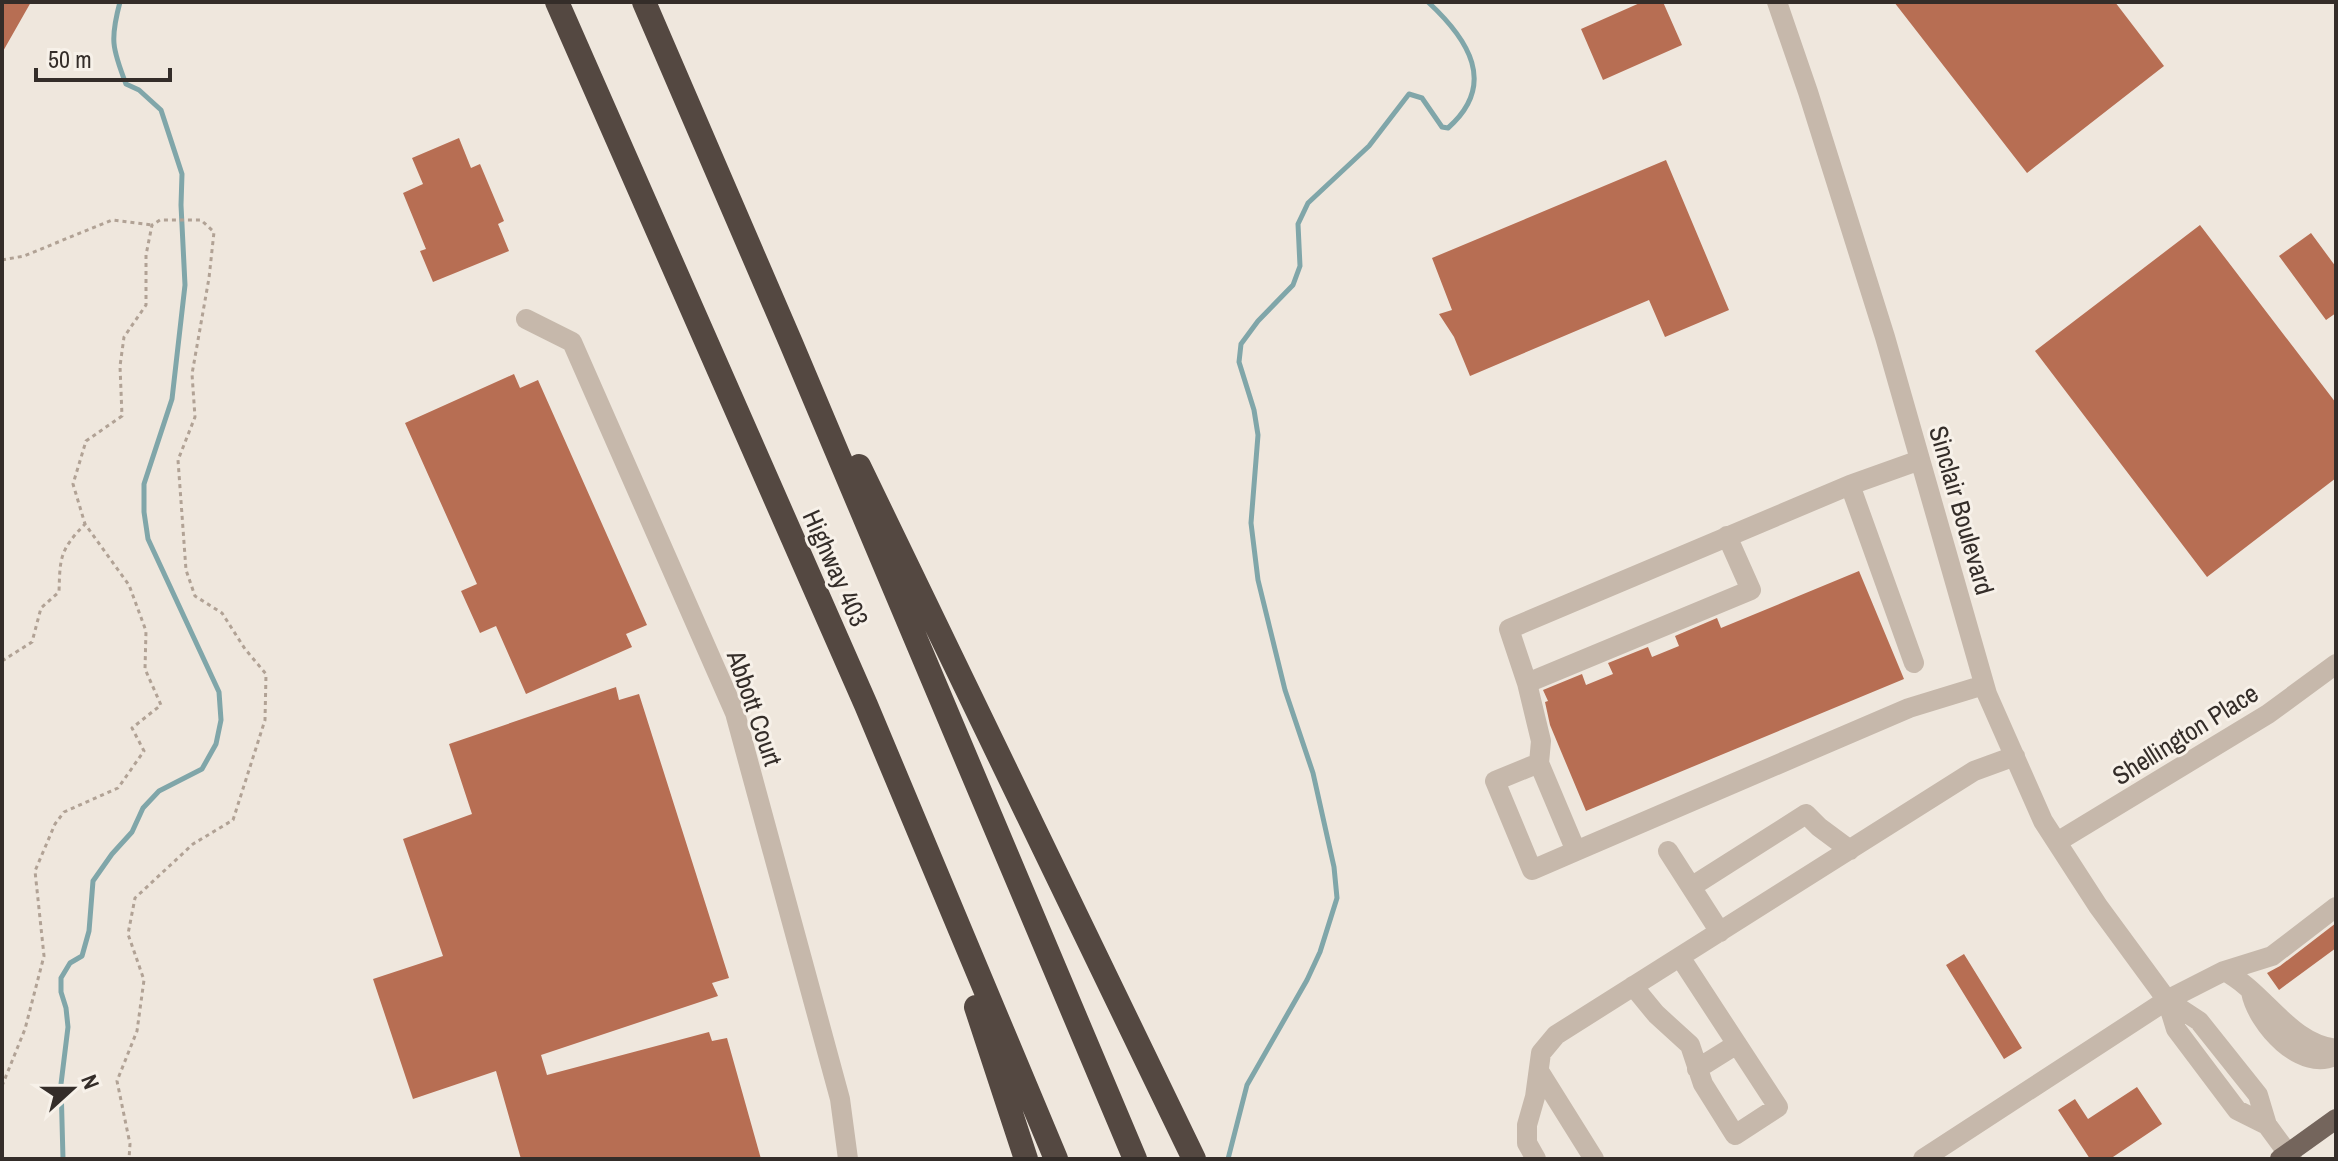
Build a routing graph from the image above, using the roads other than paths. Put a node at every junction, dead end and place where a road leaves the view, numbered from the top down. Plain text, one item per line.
1 (557, 2) edge
2 (644, 2) edge
3 (1777, 2) edge
4 (526, 319) dead end
5 (791, 343) junction
6 (1920, 460) junction
7 (1850, 485) junction
8 (1727, 536) junction
9 (1914, 663) dead end
10 (2336, 664) edge
11 (1527, 683) junction
12 (1984, 685) junction
13 (866, 705) junction
14 (2015, 756) junction
15 (1539, 763) junction
16 (2057, 842) junction
17 (1850, 850) junction
18 (1576, 851) junction
19 (1668, 851) dead end
20 (1691, 887) junction
21 (2336, 907) edge
22 (1720, 932) junction
23 (1680, 957) junction
24 (2224, 971) junction
25 (1633, 986) junction
26 (2251, 992) junction
27 (2167, 1000) junction
28 (1737, 1044) junction
29 (2336, 1049) edge
30 (2336, 1055) edge
31 (1697, 1069) junction
32 (1539, 1071) junction
33 (2336, 1119) edge
34 (2287, 1157) edge
35 (848, 1159) edge
36 (1026, 1159) edge
37 (1056, 1159) edge
38 (1135, 1159) edge
39 (1194, 1159) edge
40 (1536, 1159) edge
41 (1594, 1159) edge
42 (1923, 1159) edge

1 - 13 highway, Highway 403
2 - 5 highway, Highway 403
3 - 6 street, Sinclair Boulevard
4 - 35 street, Abbott Court
5 - 38 highway, Highway 403
5 - 39 highway
6 - 7 street
6 - 12 street, Sinclair Boulevard
7 - 8 street
7 - 9 street
8 - 11 street
8 - 11 street
10 - 16 street, Shellington Place
11 - 15 street
12 - 14 street, Sinclair Boulevard
12 - 18 street
13 - 36 highway
13 - 37 highway, Highway 403
14 - 16 street, Sinclair Boulevard
14 - 17 street
15 - 18 street
15 - 18 street
16 - 27 street, Sinclair Boulevard
17 - 20 street
17 - 22 street
19 - 20 street
20 - 22 street
21 - 24 street
22 - 23 street
23 - 25 street
23 - 28 street
24 - 26 street
24 - 27 street
25 - 31 street
25 - 32 street
26 - 29 street
26 - 30 street
27 - 34 street, Sinclair Boulevard
27 - 42 street
28 - 31 street
28 - 31 street
32 - 40 street
32 - 41 street
33 - 34 main road

